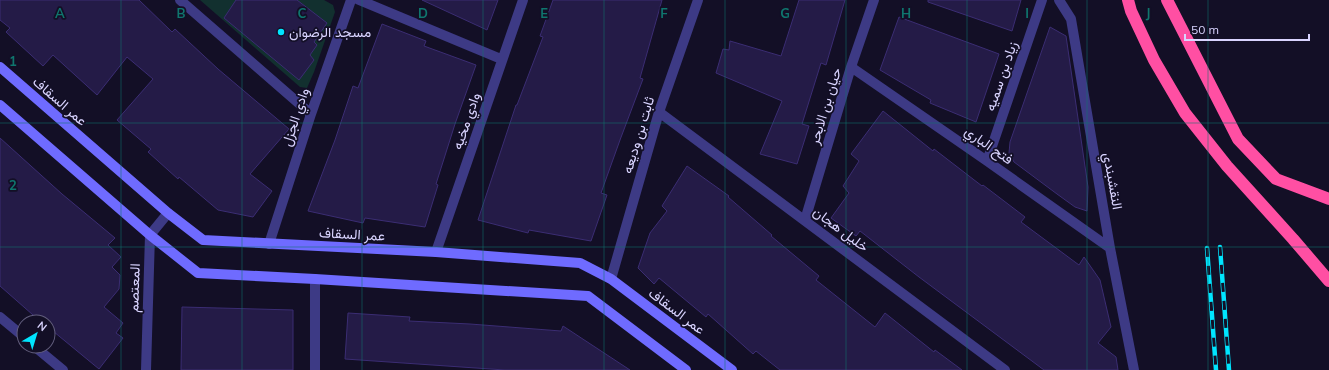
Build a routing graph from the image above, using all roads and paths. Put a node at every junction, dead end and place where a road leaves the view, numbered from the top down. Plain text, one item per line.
1 (180, 0) edge
2 (351, 0) edge
3 (359, 0) edge
4 (523, 0) edge
5 (698, 0) edge
6 (874, 0) edge
7 (1042, 0) edge
8 (1059, 0) edge
9 (1128, 0) edge
10 (1167, 0) edge
11 (501, 59) junction
12 (0, 67) edge
13 (851, 67) junction
14 (0, 105) edge
15 (659, 112) junction
16 (310, 114) junction
17 (987, 161) junction
18 (1329, 198) edge
19 (168, 214) junction
20 (805, 220) junction
21 (150, 235) junction
22 (269, 244) junction
23 (1110, 248) junction
24 (436, 252) junction
25 (315, 279) junction
26 (611, 279) junction
27 (1329, 281) edge
28 (0, 317) edge
29 (16, 330) edge
30 (44, 354) edge
31 (63, 370) edge
32 (146, 370) edge
33 (316, 370) edge
34 (686, 370) edge
35 (732, 370) edge
36 (1006, 370) edge
37 (1134, 370) edge

1 - 16 street
2 - 16 street, وادي الجزل
3 - 11 street
4 - 11 street, وادي مخيه
5 - 15 street, ثابت بن وديعه
6 - 13 street, حيان بن الابحر
7 - 17 street, زياد بن سميه
8 - 23 street, النقشبندي
9 - 27 highway
10 - 18 highway
11 - 24 street, وادي مخيه
12 - 19 street, عمر السقاف
13 - 17 street, فتح الباري
13 - 20 street, حيان بن الابحر
14 - 21 street
15 - 20 street, خليل هجان
15 - 26 street, ثابت بن وديعه
16 - 22 street, وادي الجزل
17 - 23 street, فتح الباري
19 - 21 street
19 - 22 street, عمر السقاف
20 - 36 street, خليل هجان
21 - 25 street
21 - 32 street, المعتصم
22 - 24 street, عمر السقاف
23 - 37 street, النقشبندي
24 - 26 street, عمر السقاف
25 - 33 street
25 - 34 street
26 - 35 street, عمر السقاف
28 - 29 street
30 - 31 street

